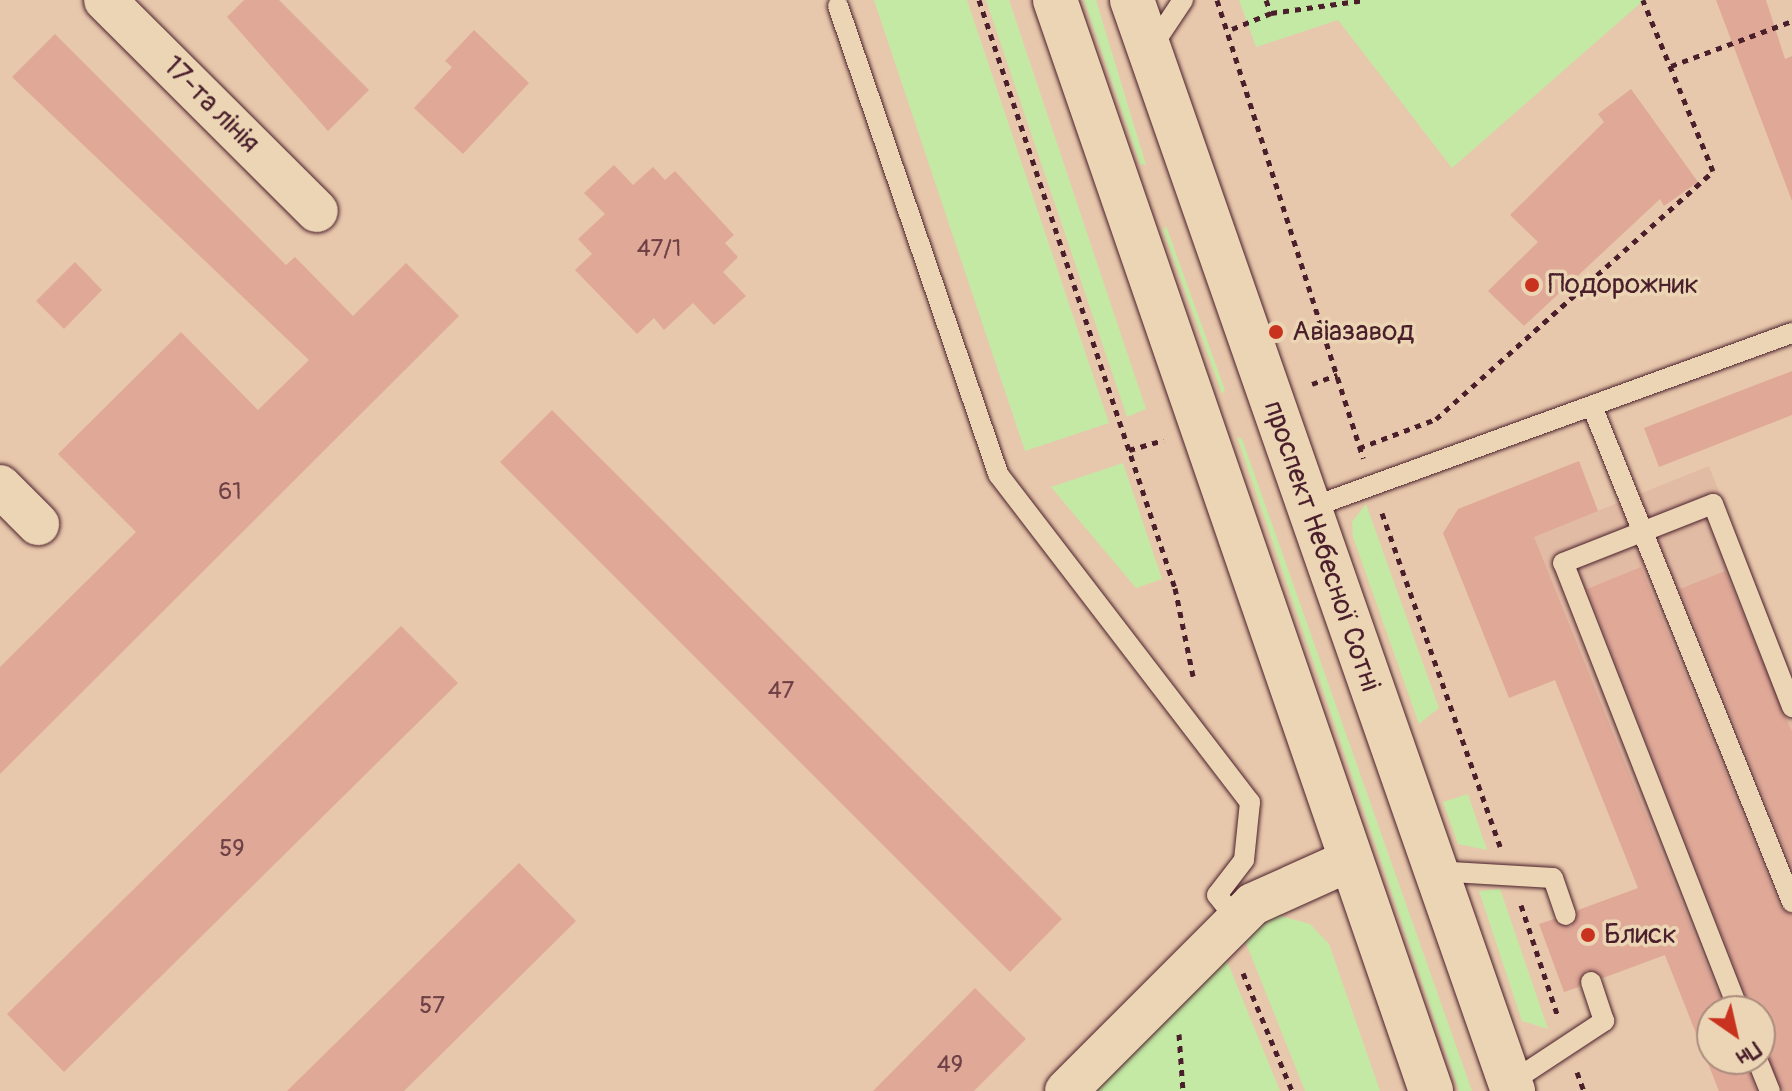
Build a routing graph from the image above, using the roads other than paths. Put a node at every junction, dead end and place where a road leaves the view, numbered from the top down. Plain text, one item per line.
1 (105, 0) edge
2 (1055, 0) edge
3 (1132, 0) edge
4 (1183, 0) edge
5 (838, 6) dead end
6 (1149, 51) junction
7 (1193, 185) junction
8 (1126, 206) junction
9 (317, 211) dead end
10 (1792, 333) edge
11 (1592, 406) junction
12 (0, 486) edge
13 (1307, 509) junction
14 (38, 524) dead end
15 (1643, 531) junction
16 (1792, 707) edge
17 (1346, 862) junction
18 (1434, 871) junction
19 (1792, 902) edge
20 (1566, 915) dead end
21 (1232, 926) junction
22 (1591, 982) dead end
23 (1733, 995) edge
24 (1512, 1087) edge
25 (1066, 1091) edge
26 (1431, 1091) edge

1 - 9 street, 17-та лінія
2 - 8 main road
3 - 6 main road, проспект Небесної Сотні
4 - 6 lane
5 - 21 lane
6 - 7 main road, проспект Небесної Сотні
7 - 8 main road
7 - 13 main road, проспект Небесної Сотні
8 - 17 main road
10 - 11 lane
11 - 13 lane
11 - 15 lane
12 - 14 street
13 - 18 main road, проспект Небесної Сотні
15 - 16 lane
15 - 19 lane
15 - 23 lane
17 - 21 street
17 - 26 main road
18 - 20 lane
18 - 24 main road, проспект Небесної Сотні
21 - 25 street
22 - 24 lane

